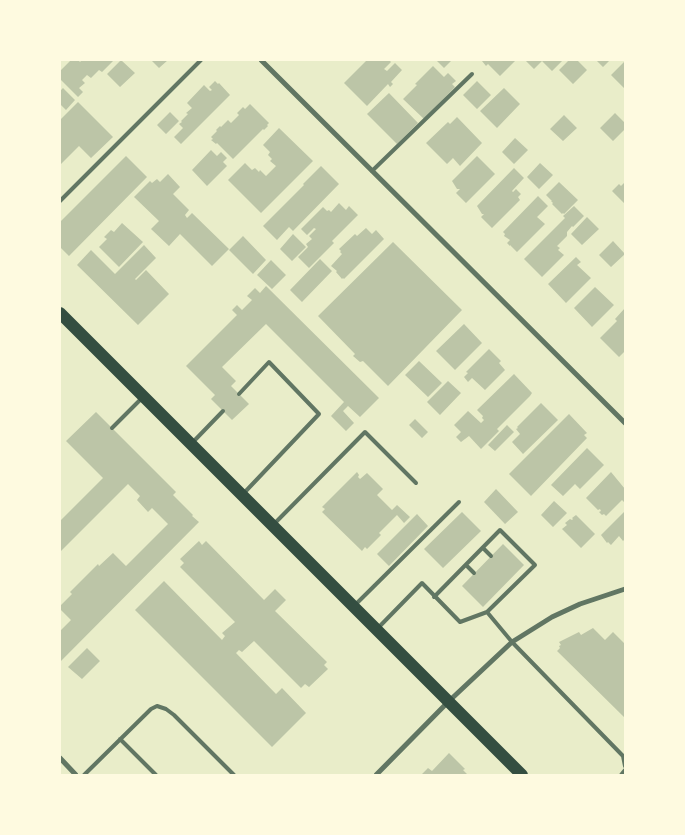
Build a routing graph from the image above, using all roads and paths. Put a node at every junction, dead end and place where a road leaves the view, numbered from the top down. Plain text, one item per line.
1 (201, 60) edge
2 (261, 60) edge
3 (472, 74) dead end
4 (372, 171) junction
5 (60, 201) edge
6 (60, 313) edge
7 (239, 394) dead end
8 (144, 396) junction
9 (223, 411) dead end
10 (625, 423) edge
11 (112, 428) dead end
12 (191, 444) junction
13 (416, 483) dead end
14 (242, 495) junction
15 (459, 502) dead end
16 (273, 526) junction
17 (483, 548) junction
18 (492, 556) dead end
19 (466, 565) junction
20 (474, 573) dead end
21 (512, 577) dead end
22 (517, 582) junction
23 (625, 589) edge
24 (495, 594) dead end
25 (434, 597) junction
26 (500, 599) junction
27 (354, 607) junction
28 (487, 612) junction
29 (376, 629) junction
30 (512, 642) junction
31 (448, 702) junction
32 (120, 739) junction
33 (60, 758) edge
34 (625, 766) edge
35 (625, 770) edge
36 (76, 775) edge
37 (84, 775) edge
38 (156, 775) edge
39 (234, 775) edge
40 (376, 775) edge
41 (522, 775) edge
42 (620, 775) edge

1 - 5 lane
2 - 4 street
3 - 4 lane
4 - 10 street
6 - 8 main road
7 - 14 lane
8 - 11 lane
8 - 12 main road
9 - 12 lane
12 - 14 main road
13 - 16 lane
14 - 16 main road
15 - 27 lane
16 - 27 main road
17 - 18 lane
17 - 19 lane
17 - 22 lane
19 - 20 lane
19 - 25 lane
21 - 22 lane
22 - 26 lane
23 - 30 street
24 - 26 lane
25 - 28 lane
25 - 29 lane
26 - 28 lane
27 - 29 main road
28 - 30 lane
29 - 31 main road
30 - 31 street
30 - 34 lane
31 - 40 street
31 - 41 main road
32 - 37 lane
32 - 38 lane
32 - 39 lane
33 - 36 street
35 - 42 lane

